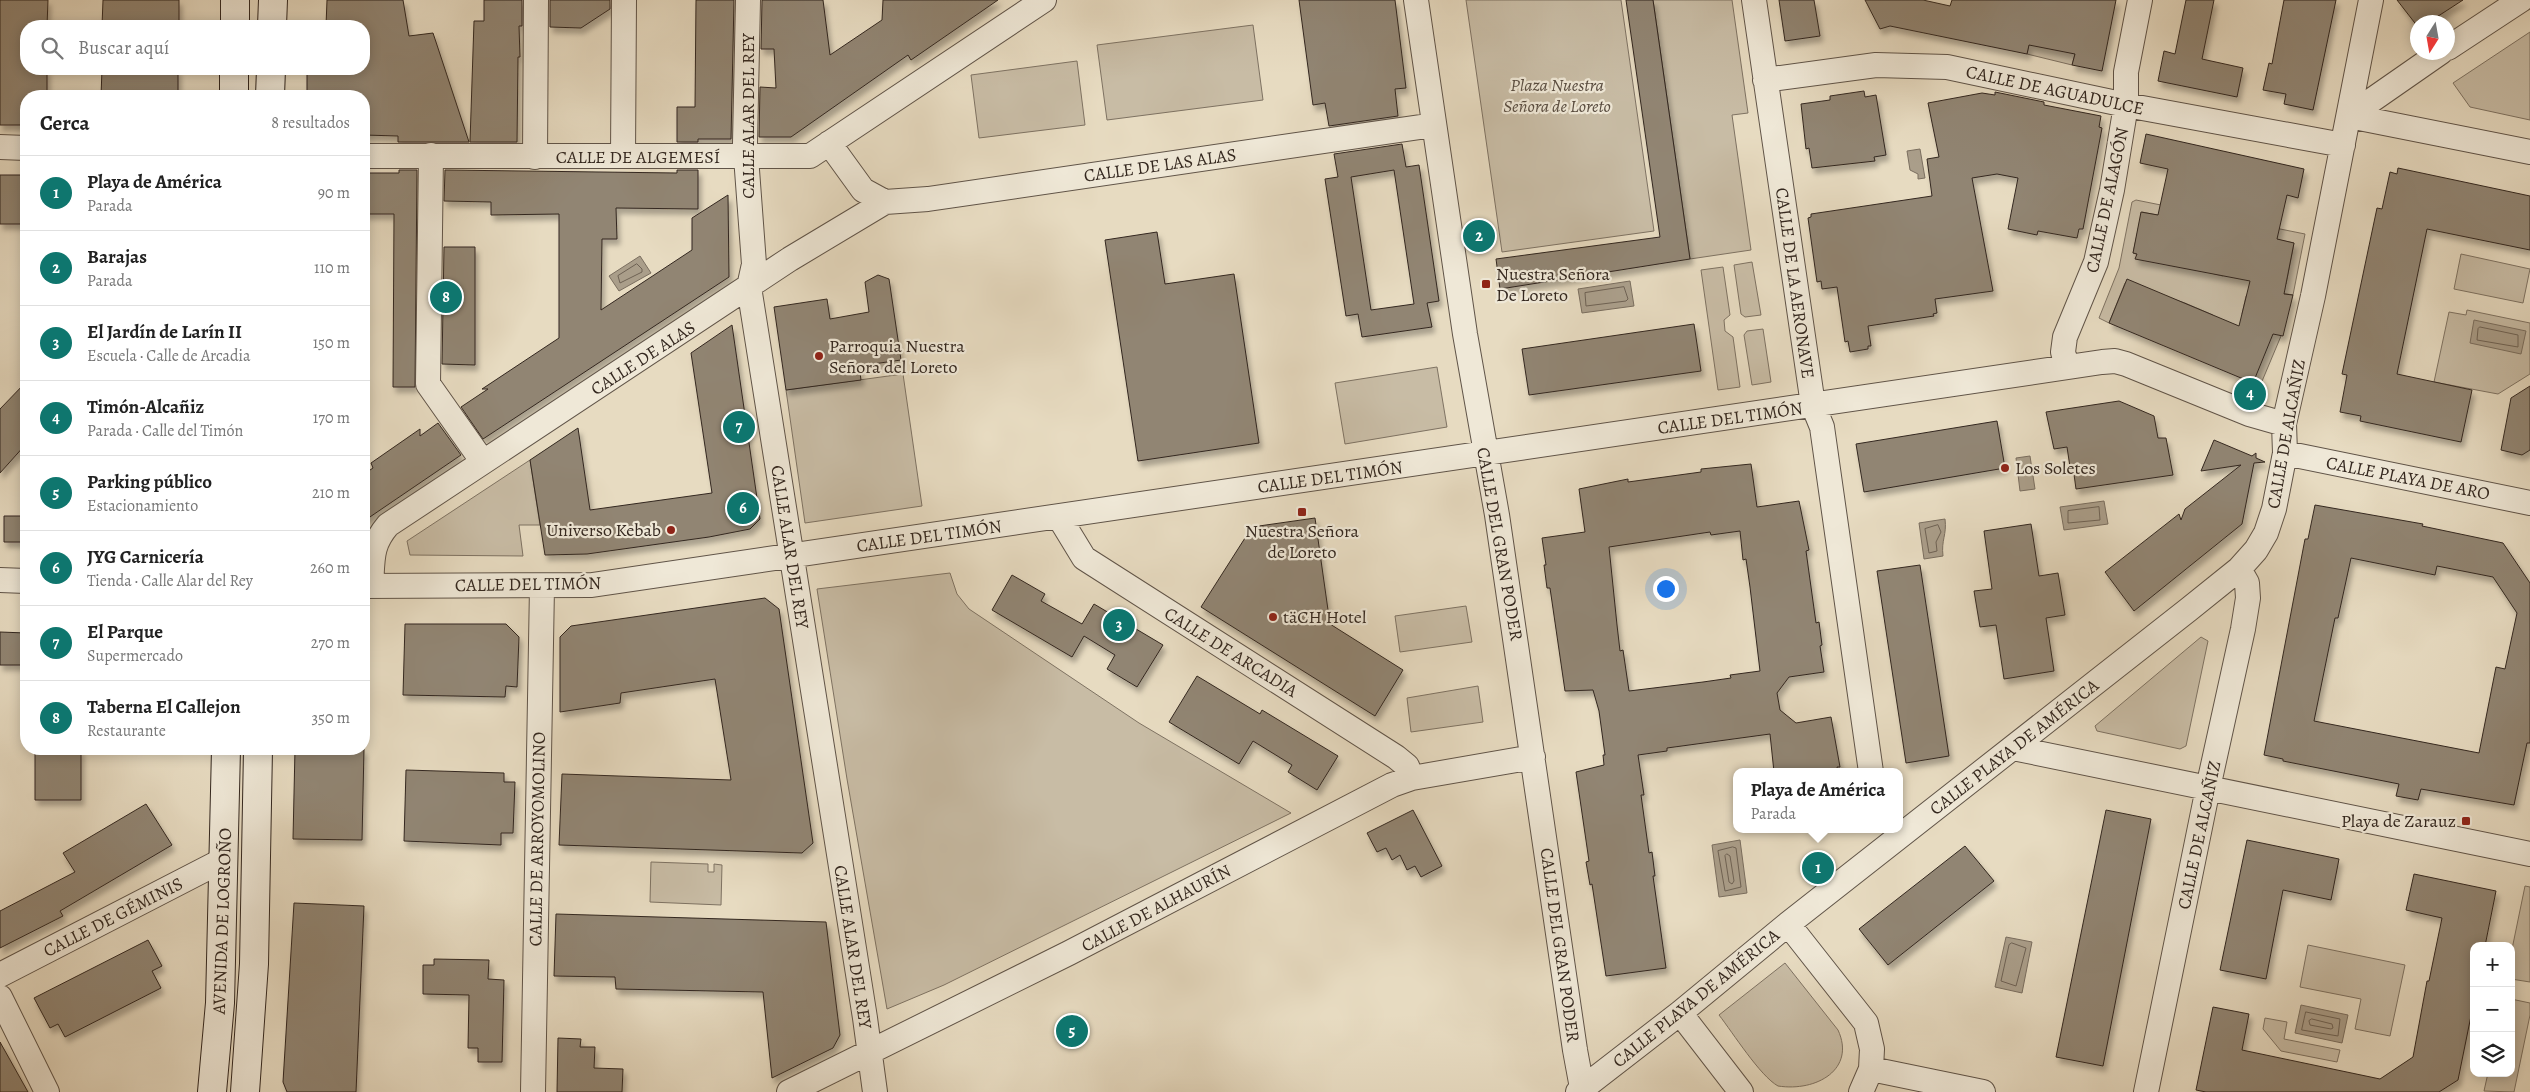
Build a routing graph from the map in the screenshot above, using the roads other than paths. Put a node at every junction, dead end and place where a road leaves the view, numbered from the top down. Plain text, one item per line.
1 (235, 0) edge
2 (273, 0) edge
3 (536, 0) edge
4 (624, 0) edge
5 (748, 0) edge
6 (1044, 0) edge
7 (1416, 0) edge
8 (1754, 0) edge
9 (2140, 0) edge
10 (2371, 0) edge
11 (2521, 0) edge
12 (235, 20) edge
13 (272, 20) edge
14 (2455, 43) edge
15 (2430, 60) edge
16 (234, 75) edge
17 (271, 75) edge
18 (1765, 80) junction
19 (234, 90) edge
20 (270, 90) edge
21 (2126, 105) junction
22 (2349, 116) junction
23 (1434, 125) junction
24 (829, 143) junction
25 (2343, 145) junction
26 (0, 147) edge
27 (20, 148) edge
28 (2530, 152) edge
29 (370, 156) edge
30 (431, 156) junction
31 (623, 156) junction
32 (535, 157) junction
33 (746, 157) junction
34 (885, 202) junction
35 (749, 288) junction
36 (2067, 367) junction
37 (1814, 405) junction
38 (2284, 424) junction
39 (2285, 453) junction
40 (1484, 454) junction
41 (483, 462) junction
42 (2530, 503) edge
43 (1059, 518) junction
44 (791, 556) junction
45 (2238, 568) junction
46 (370, 573) edge
47 (0, 580) edge
48 (20, 580) edge
49 (370, 586) edge
50 (542, 587) junction
51 (2013, 748) junction
52 (226, 755) edge
53 (258, 755) edge
54 (1534, 757) junction
55 (1870, 768) edge
56 (1412, 778) junction
57 (2208, 788) junction
58 (1903, 825) edge
59 (1887, 836) edge
60 (2530, 854) edge
61 (225, 859) junction
62 (1788, 924) junction
63 (0, 975) edge
64 (0, 997) edge
65 (1680, 1013) junction
66 (869, 1051) junction
67 (1871, 1069) junction
68 (1580, 1090) edge
69 (47, 1092) edge
70 (212, 1092) edge
71 (245, 1092) edge
72 (533, 1092) edge
73 (789, 1092) edge
74 (875, 1092) edge
75 (1741, 1092) edge
76 (1861, 1092) edge
77 (1983, 1092) edge
78 (2146, 1092) edge

1 - 12 main road
2 - 13 main road
3 - 32 street
4 - 31 street
5 - 33 street, CALLE ALAR DEL REY
6 - 24 street, CALLE DE ALGEMESÍ
7 - 23 street, CALLE DEL GRAN PODER
8 - 18 street, CALLE DE LA AERONAVE
9 - 21 street, CALLE DE ALAGÓN
10 - 22 street, CALLE DE ALCAÑIZ
11 - 14 street
15 - 22 street
16 - 19 main road
17 - 20 main road
18 - 21 street, CALLE DE AGUADULCE
18 - 37 street, CALLE DE LA AERONAVE
21 - 25 street, CALLE DE AGUADULCE
21 - 36 street, CALLE DE ALAGÓN
22 - 25 street, CALLE DE ALCAÑIZ
22 - 28 street
23 - 34 street, CALLE DE LAS ALAS
23 - 40 street, CALLE DEL GRAN PODER
24 - 33 street, CALLE DE ALGEMESÍ
24 - 34 street
25 - 38 street, CALLE DE ALCAÑIZ
26 - 27 street
29 - 30 street, CALLE DE ALGEMESÍ
30 - 32 street, CALLE DE ALGEMESÍ
30 - 41 street
31 - 32 street, CALLE DE ALGEMESÍ
31 - 33 street, CALLE DE ALGEMESÍ
33 - 35 street, CALLE ALAR DEL REY
34 - 35 street, CALLE DE ALAS
35 - 41 street, CALLE DE ALAS
35 - 44 street, CALLE ALAR DEL REY
36 - 37 street, CALLE DEL TIMÓN
36 - 38 street, CALLE DEL TIMÓN
37 - 40 street, CALLE DEL TIMÓN
37 - 55 street, CALLE DE LA AERONAVE
38 - 39 street, CALLE DE ALCAÑIZ
39 - 42 street, CALLE PLAYA DE ARO
39 - 45 street, CALLE DE ALCAÑIZ
40 - 43 street, CALLE DEL TIMÓN
40 - 54 street, CALLE DEL GRAN PODER
41 - 46 street, CALLE DE ALAS
43 - 44 street, CALLE DEL TIMÓN
43 - 56 street, CALLE DE ARCADIA
44 - 50 street, CALLE DEL TIMÓN
44 - 66 street, CALLE ALAR DEL REY
45 - 51 street, CALLE PLAYA DE AMÉRICA
45 - 57 street, CALLE DE ALCAÑIZ
47 - 48 street
49 - 50 street, CALLE DEL TIMÓN
50 - 72 street, CALLE DE ARROYOMOLINO
51 - 57 street
51 - 58 street, CALLE PLAYA DE AMÉRICA
52 - 61 main road, AVENIDA DE LOGROÑO
53 - 71 main road, AVENIDA DE LOGROÑO
54 - 56 street, CALLE DE ALHAURÍN
54 - 68 street, CALLE DEL GRAN PODER
56 - 66 street, CALLE DE ALHAURÍN
57 - 60 street
57 - 78 street, CALLE DE ALCAÑIZ
59 - 62 street, CALLE PLAYA DE AMÉRICA
61 - 63 street, CALLE DE GÉMINIS
61 - 70 main road, AVENIDA DE LOGROÑO
62 - 65 street, CALLE PLAYA DE AMÉRICA
62 - 67 street
64 - 69 street
65 - 68 street, CALLE PLAYA DE AMÉRICA
65 - 75 street
66 - 73 street, CALLE DE ALHAURÍN
66 - 74 street, CALLE ALAR DEL REY
67 - 76 street
67 - 77 street

